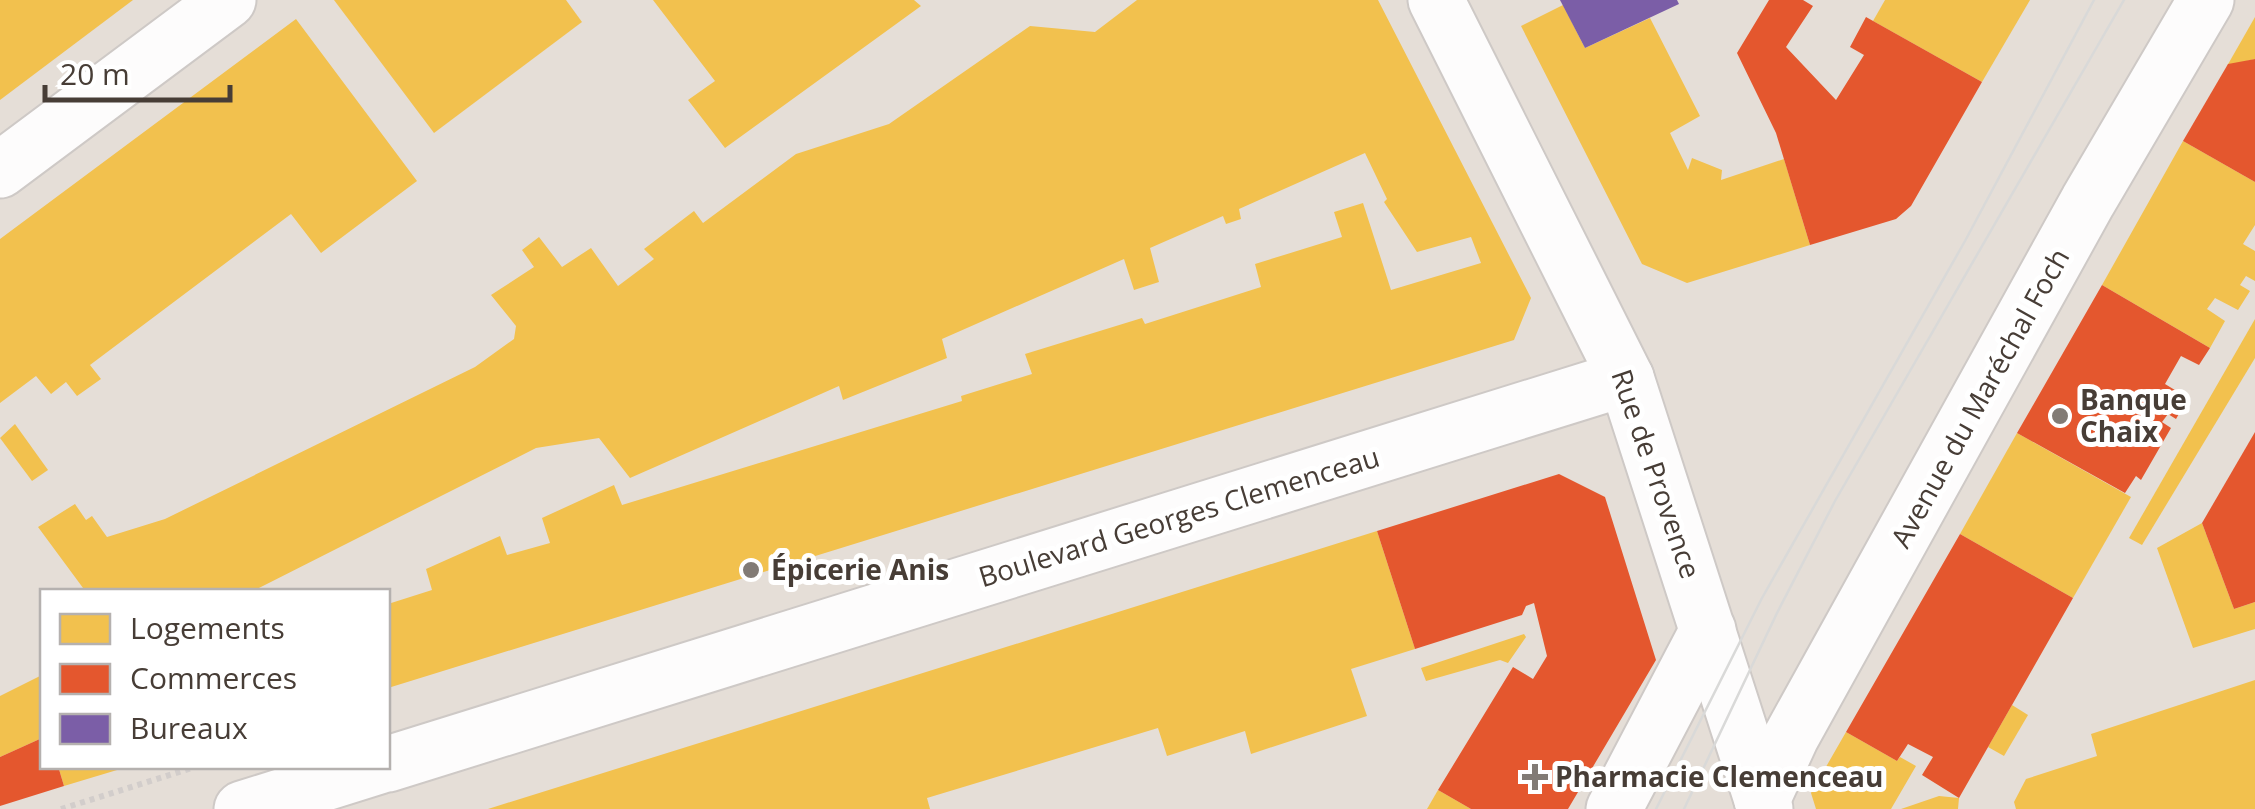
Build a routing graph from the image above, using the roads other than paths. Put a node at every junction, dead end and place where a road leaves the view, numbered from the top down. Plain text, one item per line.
1 (228, 0) edge
2 (1436, 0) edge
3 (2206, 0) edge
4 (0, 170) edge
5 (1626, 378) junction
6 (1708, 630) junction
7 (390, 763) edge
8 (369, 769) edge
9 (1763, 804) edge
10 (242, 809) edge
11 (1614, 809) edge

1 - 4 street
2 - 5 street, Rue de Provence
3 - 9 street, Avenue du Maréchal Foch
5 - 6 street, Rue de Provence
5 - 7 street, Boulevard Georges Clemenceau
6 - 9 street, Rue de Provence
6 - 11 street
8 - 10 street

